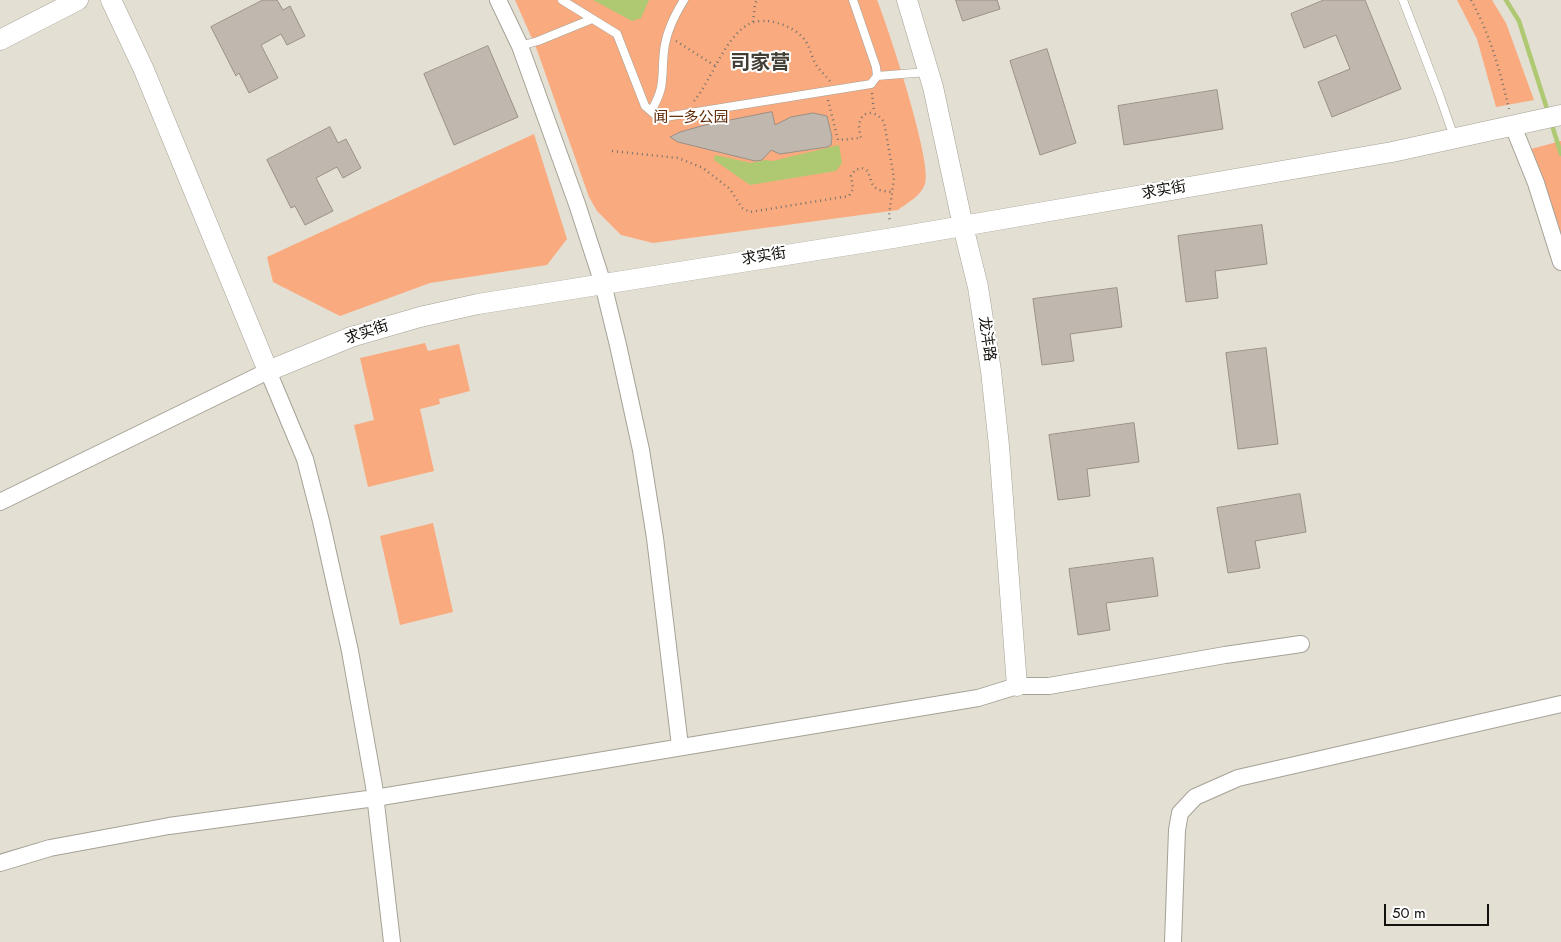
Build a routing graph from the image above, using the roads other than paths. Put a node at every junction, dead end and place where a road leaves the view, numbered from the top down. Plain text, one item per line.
1 (78, 0) edge
2 (111, 0) edge
3 (498, 0) edge
4 (562, 0) edge
5 (684, 0) edge
6 (853, 0) edge
7 (907, 0) edge
8 (1404, 0) edge
9 (592, 19) junction
10 (0, 40) edge
11 (520, 46) junction
12 (928, 72) junction
13 (877, 76) junction
14 (651, 111) junction
15 (1561, 115) edge
16 (1519, 125) junction
17 (1454, 139) junction
18 (963, 226) junction
19 (1561, 262) edge
20 (603, 284) junction
21 (268, 371) junction
22 (0, 502) edge
23 (1301, 644) dead end
24 (1017, 686) junction
25 (1561, 704) edge
26 (680, 746) junction
27 (375, 798) junction
28 (0, 863) edge
29 (392, 942) edge
30 (1172, 942) edge

1 - 10 street
2 - 21 street
3 - 11 street
4 - 9 lane
5 - 14 lane
6 - 13 lane
7 - 12 street, 龙沣路
8 - 17 lane
9 - 11 lane
9 - 14 lane
11 - 20 street
12 - 13 lane
12 - 18 street, 龙沣路
13 - 14 lane
15 - 16 street, 求实街
16 - 17 street, 求实街
16 - 19 street
17 - 18 street, 求实街
18 - 20 street, 求实街
18 - 24 street, 龙沣路
20 - 21 street, 求实街
20 - 26 street
21 - 22 street, 求实街
21 - 27 street
23 - 24 street
24 - 26 street
25 - 30 street
26 - 27 street
27 - 28 street
27 - 29 street

